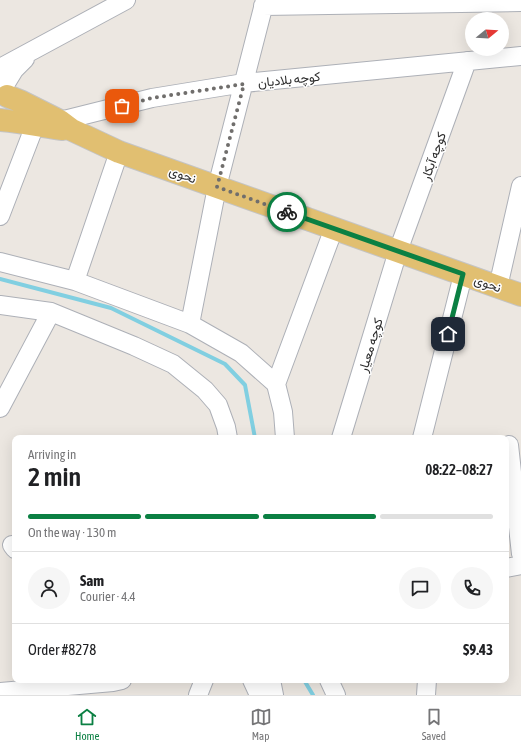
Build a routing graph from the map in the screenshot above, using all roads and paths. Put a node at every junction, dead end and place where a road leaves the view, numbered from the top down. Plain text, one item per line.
1 (126, 0) edge
2 (521, 2) edge
3 (264, 3) edge
4 (521, 56) edge
5 (467, 61) junction
6 (244, 84) junction
7 (2, 90) edge
8 (0, 120) edge
9 (35, 125) junction
10 (66, 126) junction
11 (119, 152) junction
12 (521, 186) edge
13 (217, 187) junction
14 (0, 216) edge
15 (334, 228) junction
16 (398, 251) junction
17 (0, 262) edge
18 (463, 274) junction
19 (75, 281) junction
20 (498, 287) junction
21 (521, 295) edge
22 (0, 305) edge
23 (51, 312) junction
24 (190, 324) junction
25 (276, 384) junction
26 (0, 408) edge
27 (227, 435) edge
28 (285, 435) edge
29 (342, 435) edge
30 (423, 435) edge
31 (509, 445) dead end
32 (521, 554) edge
33 (521, 566) edge
34 (509, 568) edge
35 (203, 683) edge
36 (253, 683) edge
37 (272, 683) edge
38 (330, 683) edge
39 (427, 683) edge
40 (117, 684) edge
41 (0, 692) edge
42 (198, 695) edge
43 (259, 695) edge
44 (274, 695) edge
45 (336, 695) edge
46 (426, 695) edge

1 - 7 street
2 - 3 street
3 - 6 street
4 - 5 street, کوچه بلادیان
5 - 6 street, کوچه بلادیان
5 - 16 street, کوچه آبکار
6 - 10 street, کوچه بلادیان
6 - 13 street
7 - 10 main road, نحوی
8 - 9 main road
9 - 10 main road
9 - 14 street
10 - 11 main road, نحوی
11 - 13 main road, نحوی
11 - 19 street
12 - 20 street
13 - 15 main road, نحوی
13 - 24 street
15 - 16 main road, نحوی
15 - 25 street
16 - 18 main road, نحوی
16 - 29 street, کوچه معیار
17 - 19 street
18 - 20 main road, نحوی
18 - 30 street
19 - 24 street
20 - 21 main road, نحوی
22 - 23 street
23 - 26 street
23 - 27 street
24 - 25 street
25 - 28 street
31 - 32 street
33 - 34 street
35 - 42 street
36 - 43 street
37 - 44 street
38 - 45 street
39 - 46 street
40 - 41 street

